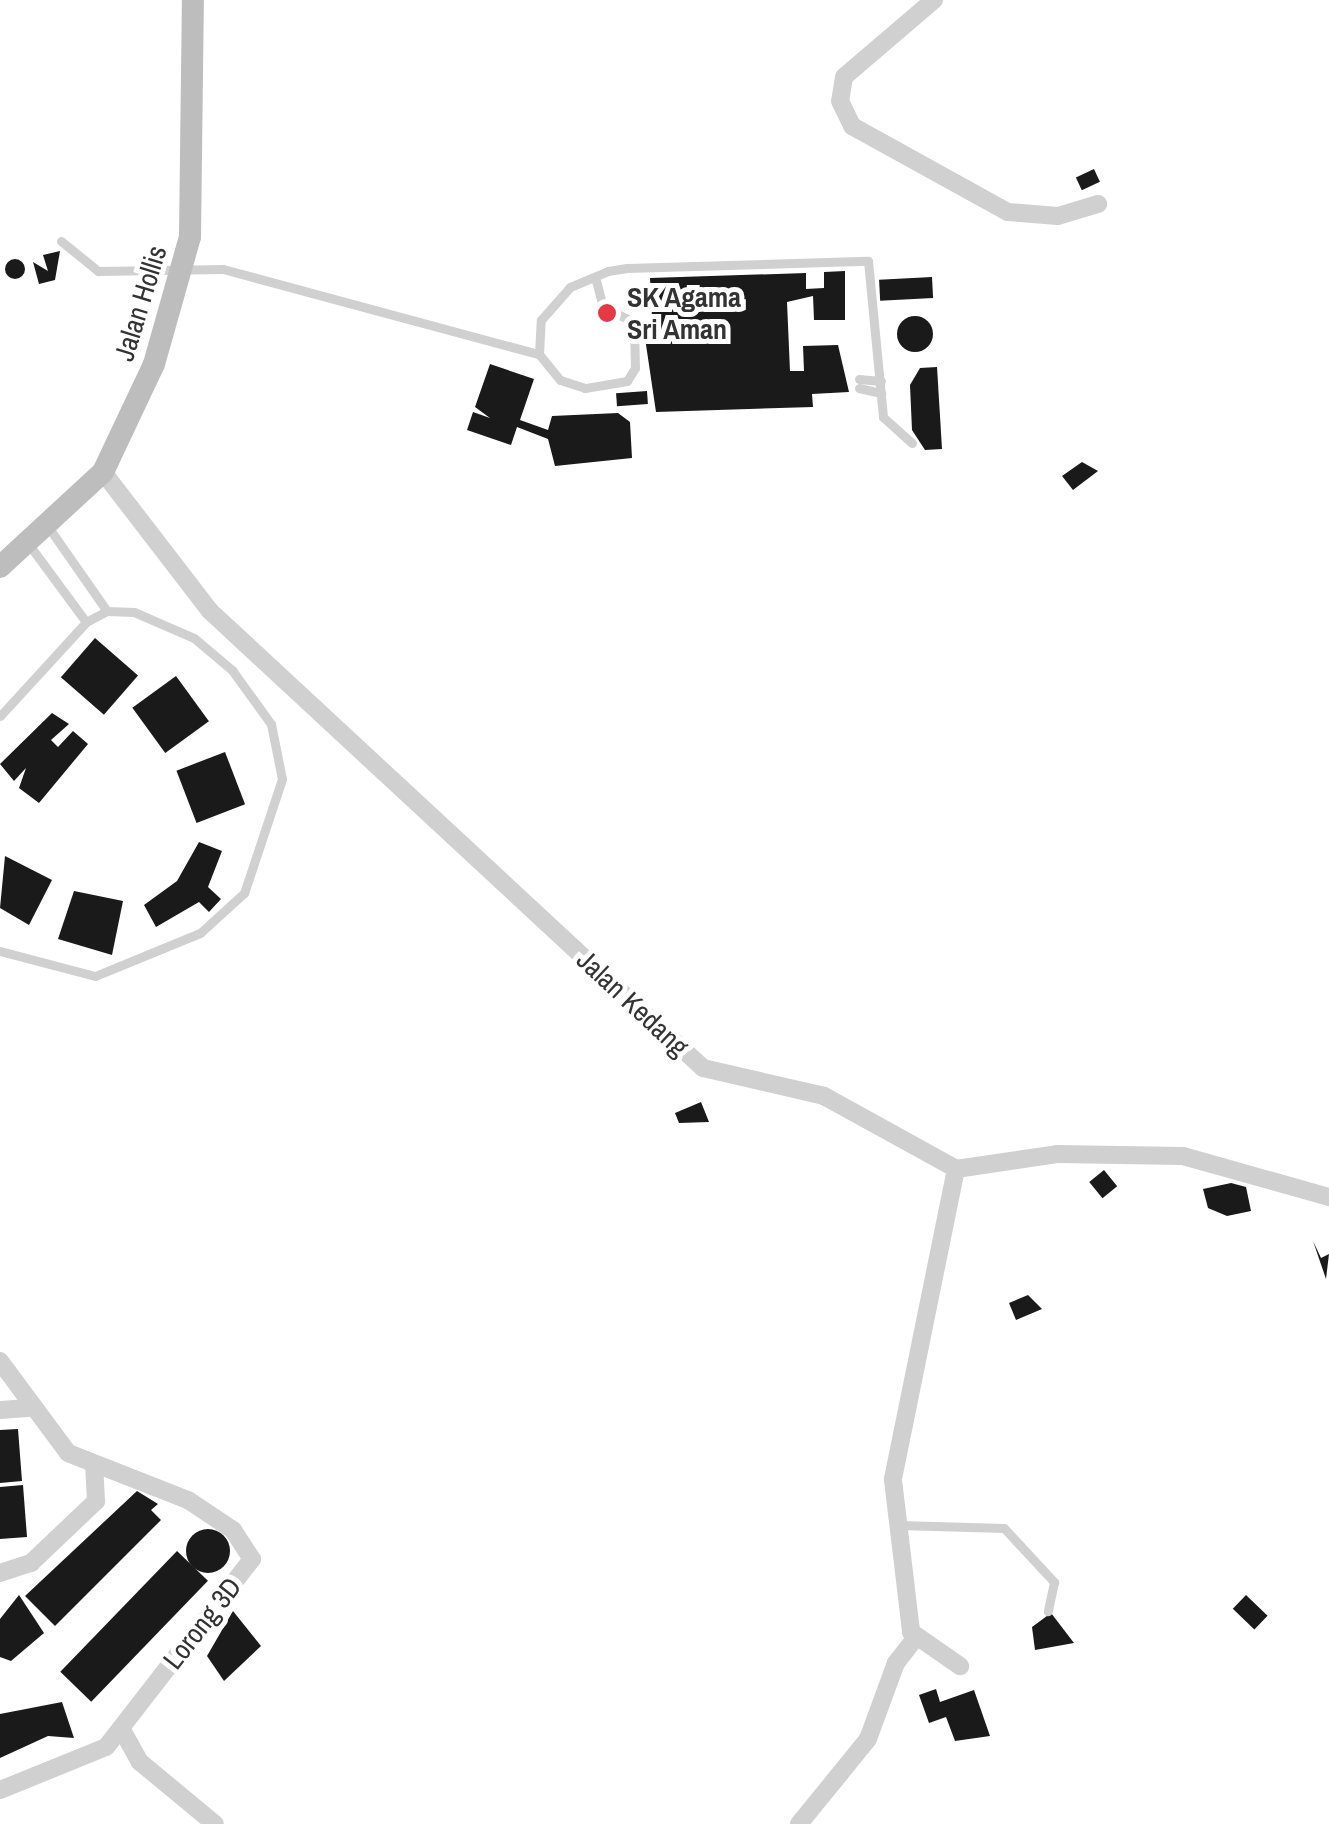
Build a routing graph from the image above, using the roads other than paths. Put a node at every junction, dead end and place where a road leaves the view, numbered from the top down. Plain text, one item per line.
1 (194, 0) edge
2 (934, 0) edge
3 (1098, 204) dead end
4 (62, 242) dead end
5 (184, 264) junction
6 (595, 277) junction
7 (540, 354) junction
8 (881, 381) junction
9 (881, 393) junction
10 (912, 443) dead end
11 (103, 472) junction
12 (49, 528) junction
13 (30, 546) junction
14 (0, 567) edge
15 (107, 610) junction
16 (86, 622) junction
17 (0, 716) edge
18 (0, 950) edge
19 (956, 1168) junction
20 (1329, 1197) edge
21 (0, 1361) edge
22 (28, 1408) junction
23 (0, 1410) edge
24 (94, 1466) junction
25 (896, 1525) junction
26 (0, 1572) edge
27 (1048, 1611) dead end
28 (915, 1639) junction
29 (960, 1666) dead end
30 (121, 1728) junction
31 (0, 1790) edge
32 (215, 1824) edge
33 (798, 1824) edge

1 - 5 main road, Jalan Hollis
2 - 3 street
4 - 5 lane
5 - 7 lane
5 - 11 main road, Jalan Hollis
6 - 7 lane
6 - 7 lane
6 - 8 lane
8 - 9 lane
8 - 9 lane
9 - 10 lane
11 - 12 main road, Jalan Hollis
11 - 19 street, Jalan Kedang
12 - 13 main road, Jalan Hollis
12 - 15 lane
13 - 14 main road, Jalan Hollis
13 - 16 lane
15 - 16 lane
15 - 18 lane
16 - 17 lane
19 - 20 street
19 - 25 street
21 - 22 street
22 - 23 street
22 - 24 street
24 - 26 street
24 - 30 street, Lorong 3D
25 - 27 lane
25 - 28 street
28 - 29 street
28 - 33 street
30 - 31 street, Lorong 3D
30 - 32 street

